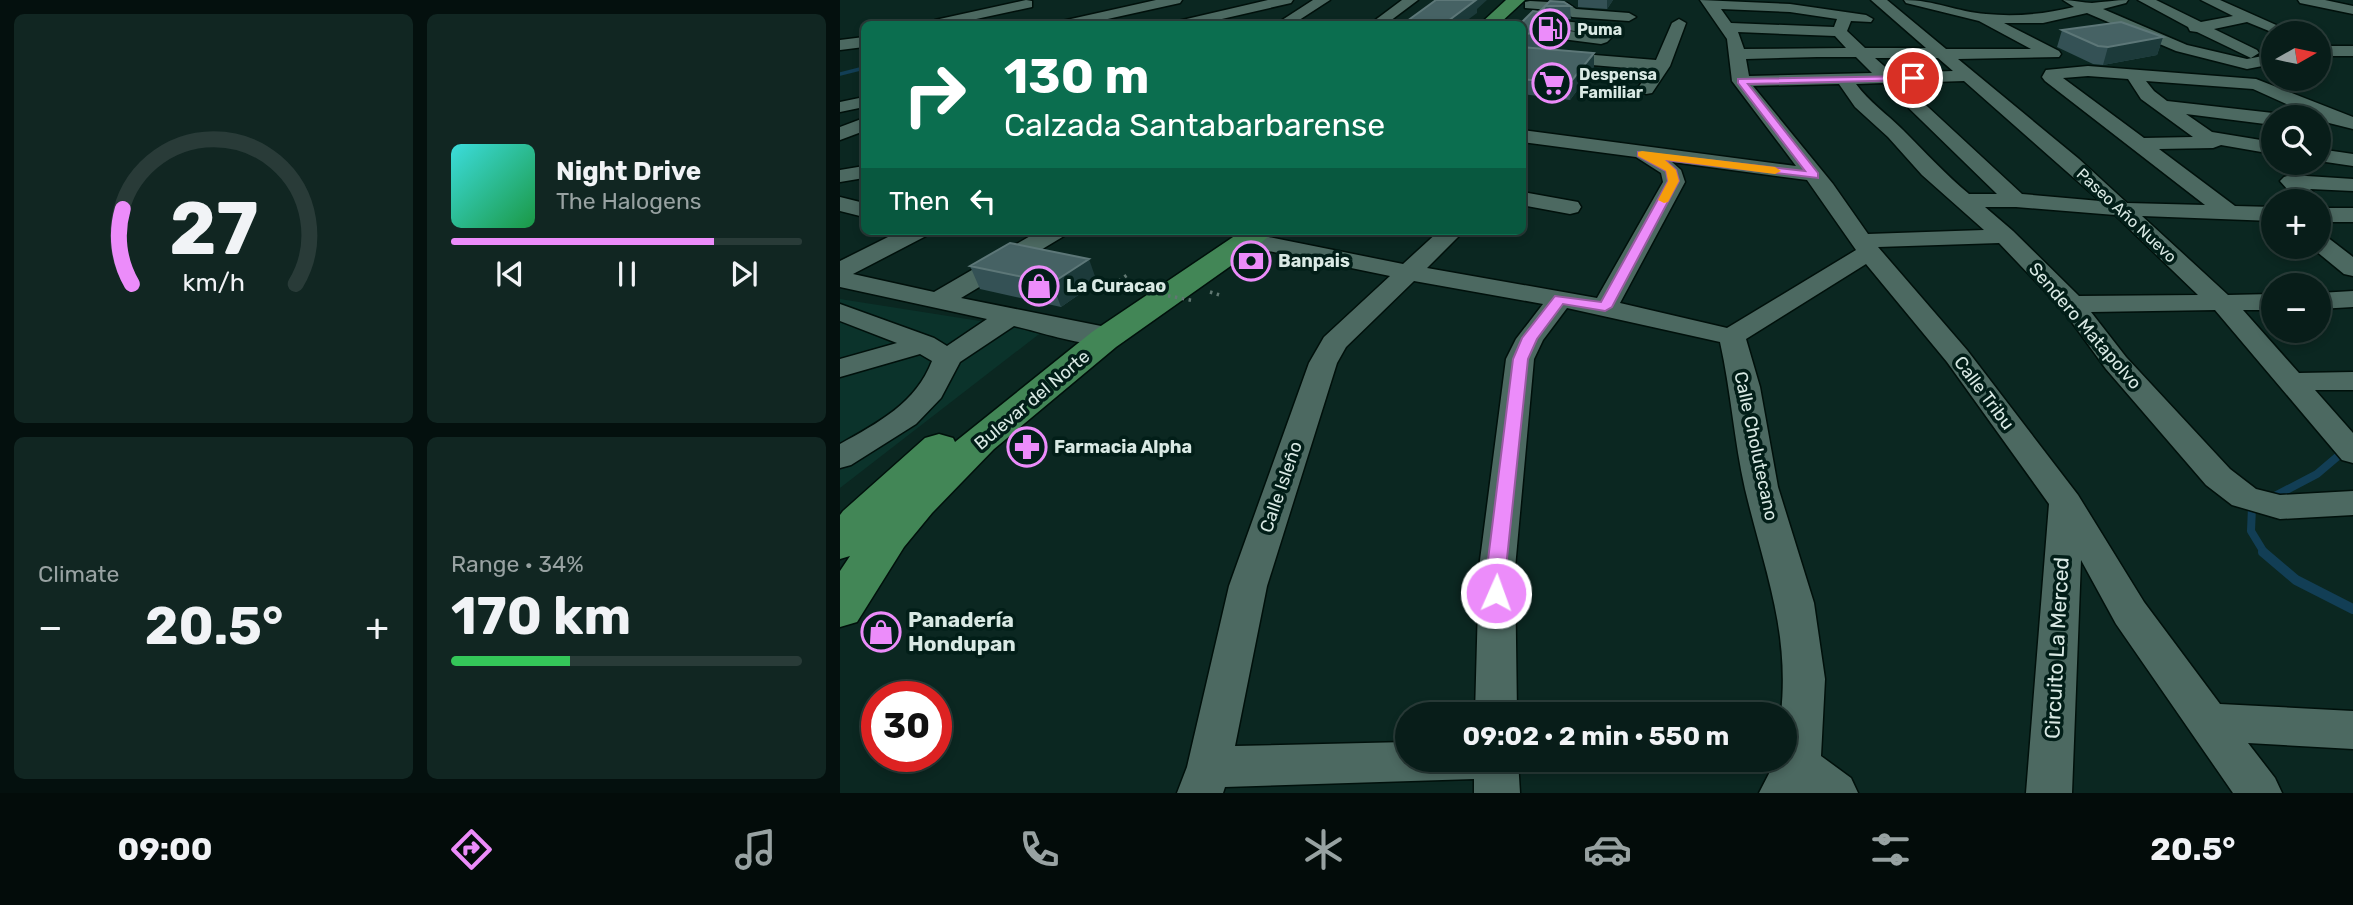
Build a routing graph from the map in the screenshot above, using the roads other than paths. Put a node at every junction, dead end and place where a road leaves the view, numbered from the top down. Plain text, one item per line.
1 (991, 0) edge
2 (1046, 0) edge
3 (1175, 0) edge
4 (1286, 0) edge
5 (1323, 0) edge
6 (1411, 0) edge
7 (1878, 0) edge
8 (1911, 0) edge
9 (2070, 0) edge
10 (2121, 0) edge
11 (2145, 0) edge
12 (2208, 0) edge
13 (2305, 0) edge
14 (1027, 4) junction
15 (2349, 9) edge
16 (1714, 10) edge
17 (2090, 10) junction
18 (1985, 11) junction
19 (1625, 14) dead end
20 (1846, 16) junction
21 (2249, 17) junction
22 (1535, 20) edge
23 (948, 21) edge
24 (1080, 21) edge
25 (1196, 21) edge
26 (1288, 21) edge
27 (1381, 21) edge
28 (2315, 21) dead end
29 (2261, 22) edge
30 (1679, 23) dead end
31 (1906, 24) junction
32 (2200, 27) junction
33 (1839, 32) junction
34 (2150, 36) junction
35 (861, 42) edge
36 (2352, 43) edge
37 (840, 45) edge
38 (2331, 50) edge
39 (1859, 53) junction
40 (1526, 54) edge
41 (2053, 54) junction
42 (1942, 55) junction
43 (2164, 56) edge
44 (2261, 59) edge
45 (2331, 59) edge
46 (2261, 61) edge
47 (1662, 66) junction
48 (1740, 68) junction
49 (2353, 68) edge
50 (2261, 70) edge
51 (2088, 71) junction
52 (2133, 73) junction
53 (2161, 75) junction
54 (1967, 76) junction
55 (1886, 78) junction
56 (1845, 80) junction
57 (2256, 84) junction
58 (1646, 89) dead end
59 (861, 103) edge
60 (2163, 106) junction
61 (840, 107) edge
62 (2261, 118) edge
63 (2353, 123) edge
64 (861, 125) edge
65 (840, 134) edge
66 (2206, 137) junction
67 (2140, 144) junction
68 (1526, 145) edge
69 (2261, 146) edge
70 (1642, 154) junction
71 (2331, 157) edge
72 (2353, 160) edge
73 (861, 172) edge
74 (1814, 175) junction
75 (840, 176) edge
76 (2353, 185) edge
77 (2298, 189) edge
78 (1526, 199) edge
79 (2016, 200) junction
80 (1962, 201) junction
81 (840, 204) edge
82 (1570, 207) dead end
83 (861, 209) edge
84 (2120, 209) junction
85 (2227, 211) junction
86 (2331, 212) edge
87 (2261, 213) edge
88 (2353, 215) edge
89 (910, 235) edge
90 (1049, 235) edge
91 (1246, 235) edge
92 (1251, 235) edge
93 (1448, 235) edge
94 (2005, 236) junction
95 (1864, 246) junction
96 (2331, 252) edge
97 (2353, 269) edge
98 (840, 271) edge
99 (1410, 273) junction
100 (840, 279) edge
101 (939, 299) junction
102 (1560, 299) junction
103 (2353, 299) edge
104 (2331, 300) edge
105 (2261, 302) edge
106 (2072, 304) junction
107 (2223, 304) junction
108 (1605, 307) junction
109 (843, 315) edge
110 (1012, 315) junction
111 (1098, 334) junction
112 (1732, 337) junction
113 (935, 351) junction
114 (840, 369) edge
115 (2353, 381) edge
116 (2290, 382) junction
117 (2345, 444) edge
118 (840, 458) edge
119 (2066, 502) junction
120 (2353, 503) edge
121 (846, 533) edge
122 (840, 609) edge
123 (1496, 702) edge
124 (2208, 722) junction
125 (2353, 730) edge
126 (1395, 766) edge
127 (1496, 772) edge
128 (1790, 779) edge
129 (1204, 780) edge
130 (1497, 793) edge
131 (1835, 793) edge
132 (2049, 793) edge
133 (2259, 793) edge

1 - 14 street
2 - 14 street
3 - 24 street
4 - 25 street
5 - 26 street
6 - 27 street
7 - 31 street, Paseo Año Nuevo
8 - 18 street
9 - 17 street
10 - 17 street
11 - 32 street
12 - 21 street
13 - 15 street
14 - 23 street
15 - 28 street
16 - 20 street
16 - 33 street
16 - 48 street, Calle Tribu
17 - 18 street
17 - 34 street
18 - 41 street
19 - 22 street
20 - 31 street
20 - 33 street
21 - 29 street
21 - 32 street
30 - 47 street
31 - 42 street, Paseo Año Nuevo
32 - 34 street
32 - 44 street
33 - 39 street
34 - 46 street
35 - 37 street
36 - 38 street
39 - 42 street
39 - 48 street
39 - 55 street
40 - 47 street
41 - 42 street
41 - 51 street
42 - 54 street, Paseo Año Nuevo
43 - 53 street
45 - 49 street
47 - 58 street
48 - 56 street
48 - 74 street, Calle Tribu
50 - 57 street
51 - 52 street
51 - 67 street
52 - 53 street
52 - 60 street
53 - 57 street
54 - 55 street
54 - 84 street, Paseo Año Nuevo
55 - 56 street
55 - 79 street
56 - 80 street, Sendero Matapolvo
57 - 63 street
59 - 61 street
60 - 62 street
60 - 66 street
64 - 65 street
66 - 67 street
66 - 69 street
67 - 85 street
68 - 70 street
70 - 74 street
70 - 108 street
71 - 72 street
73 - 75 street
74 - 95 street, Calle Tribu
76 - 77 street
78 - 82 street
79 - 80 street
79 - 84 street
80 - 94 street, Sendero Matapolvo
81 - 83 street
84 - 85 street
84 - 107 street, Paseo Año Nuevo
85 - 87 street
86 - 88 street
89 - 98 street
90 - 101 street
91 - 111 main road, Bulevar del Norte
92 - 99 street
93 - 99 street, Calle Isleño
94 - 95 street
94 - 106 street, Sendero Matapolvo
95 - 112 street
95 - 119 street, Calle Tribu
96 - 97 street
99 - 102 street
99 - 129 street, Calle Isleño
100 - 101 street
101 - 110 street
102 - 108 street
102 - 123 street
103 - 104 street
105 - 107 street
106 - 107 street
106 - 120 street, Sendero Matapolvo
107 - 116 street, Paseo Año Nuevo
108 - 112 street
109 - 113 street
110 - 111 street
110 - 113 street
111 - 121 main road, Bulevar del Norte
111 - 122 main road, Bulevar del Norte
112 - 128 street, Calle Cholutecano
113 - 114 street
113 - 118 street
115 - 116 street
116 - 117 street, Paseo Año Nuevo
119 - 124 street, Calle Tribu
119 - 132 street, Circuito La Merced
124 - 125 street
124 - 133 street, Calle Tribu
126 - 129 street
127 - 130 street
128 - 131 street

